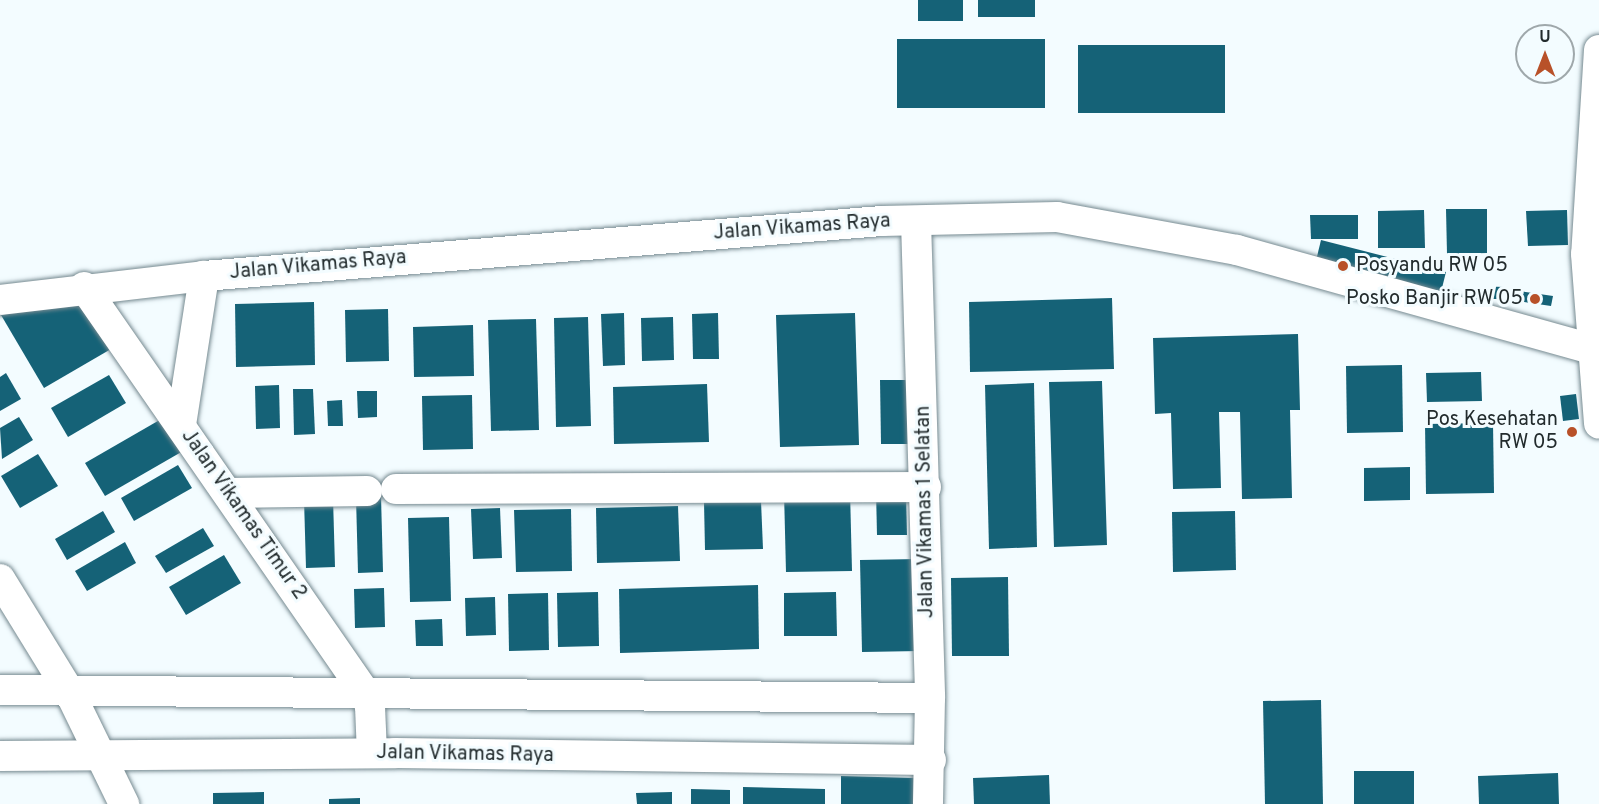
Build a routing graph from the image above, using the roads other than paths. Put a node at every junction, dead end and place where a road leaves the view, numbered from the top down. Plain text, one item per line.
1 (1599, 50) edge
2 (1596, 190) edge
3 (916, 221) junction
4 (204, 276) junction
5 (84, 288) junction
6 (0, 300) edge
7 (1591, 349) junction
8 (1599, 424) edge
9 (181, 425) junction
10 (926, 487) junction
11 (396, 489) dead end
12 (367, 491) dead end
13 (228, 493) junction
14 (0, 579) edge
15 (0, 690) edge
16 (73, 699) junction
17 (367, 700) junction
18 (930, 705) junction
19 (372, 747) junction
20 (96, 750) junction
21 (931, 752) junction
22 (0, 756) edge
23 (124, 804) edge
24 (928, 804) edge

1 - 2 street
2 - 7 street
3 - 4 street, Jalan Vikamas Raya
3 - 7 street, Jalan Vikamas Raya
3 - 10 street, Jalan Vikamas 1 Selatan
4 - 5 street, Jalan Vikamas Raya
4 - 9 street
5 - 6 street, Jalan Vikamas Raya
5 - 9 street, Jalan Vikamas Timur 2
7 - 8 street
9 - 13 street, Jalan Vikamas Timur 2
10 - 11 street
10 - 18 street, Jalan Vikamas 1 Selatan
12 - 13 street
13 - 17 street, Jalan Vikamas Timur 2
14 - 16 street
15 - 16 street
16 - 17 street
16 - 20 street
17 - 18 street
17 - 19 street
18 - 21 street, Jalan Vikamas 1 Selatan
19 - 20 street, Jalan Vikamas Raya
19 - 21 street, Jalan Vikamas Raya
20 - 22 street, Jalan Vikamas Raya
20 - 23 street
21 - 24 street, Jalan Vikamas 1 Selatan

